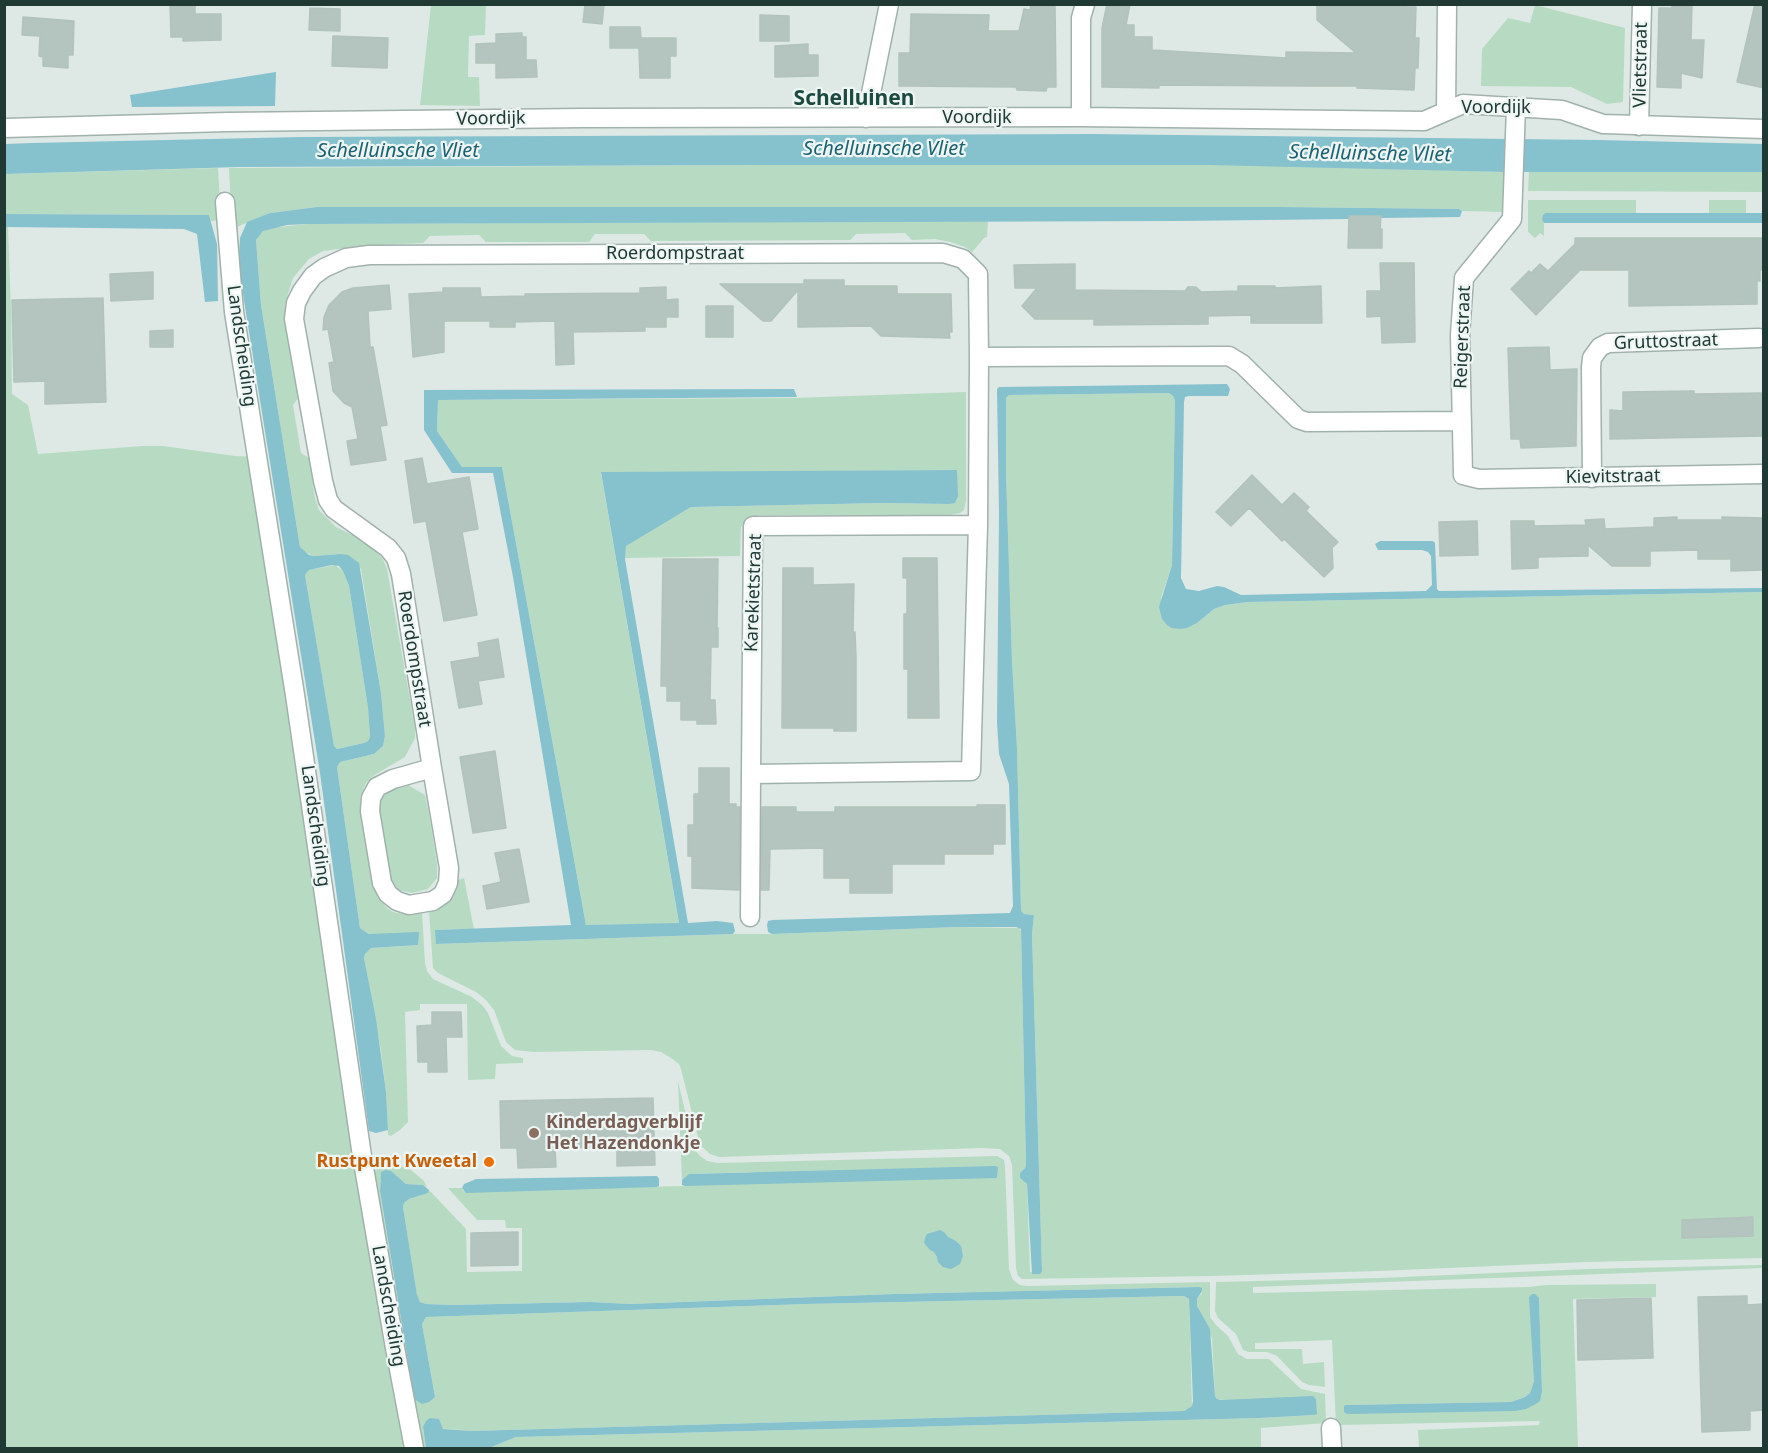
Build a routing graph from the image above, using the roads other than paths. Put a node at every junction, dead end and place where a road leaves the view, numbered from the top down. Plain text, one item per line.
1 (889, 4) edge
2 (1084, 4) edge
3 (1447, 4) edge
4 (1642, 4) edge
5 (1516, 107) junction
6 (1446, 111) junction
7 (1081, 117) junction
8 (866, 118) junction
9 (1639, 126) junction
10 (4, 128) edge
11 (1764, 129) edge
12 (225, 202) dead end
13 (1759, 338) dead end
14 (979, 357) junction
15 (1462, 421) junction
16 (1764, 474) edge
17 (1463, 475) joint
18 (1592, 478) junction
19 (978, 525) junction
20 (432, 768) junction
21 (750, 774) junction
22 (750, 917) dead end
23 (1331, 1428) dead end
24 (414, 1449) edge
25 (1332, 1449) edge

1 - 8 street
2 - 7 street
3 - 6 street
4 - 9 street, Vlietstraat
5 - 6 street, Voordijk
5 - 9 street, Voordijk
5 - 15 street, Reigerstraat
6 - 7 street, Voordijk
7 - 8 street, Voordijk
8 - 10 street, Voordijk
9 - 11 street, Voordijk
12 - 24 street, Landscheiding
13 - 18 street, Gruttostraat
14 - 15 street
14 - 19 street
14 - 20 street, Roerdompstraat
15 - 17 street, Reigerstraat
16 - 18 street, Kievitstraat
17 - 18 street, Kievitstraat
19 - 21 street
19 - 21 street, Karekietstraat
20 - 20 street, Roerdompstraat
21 - 22 street, Karekietstraat
23 - 25 street

